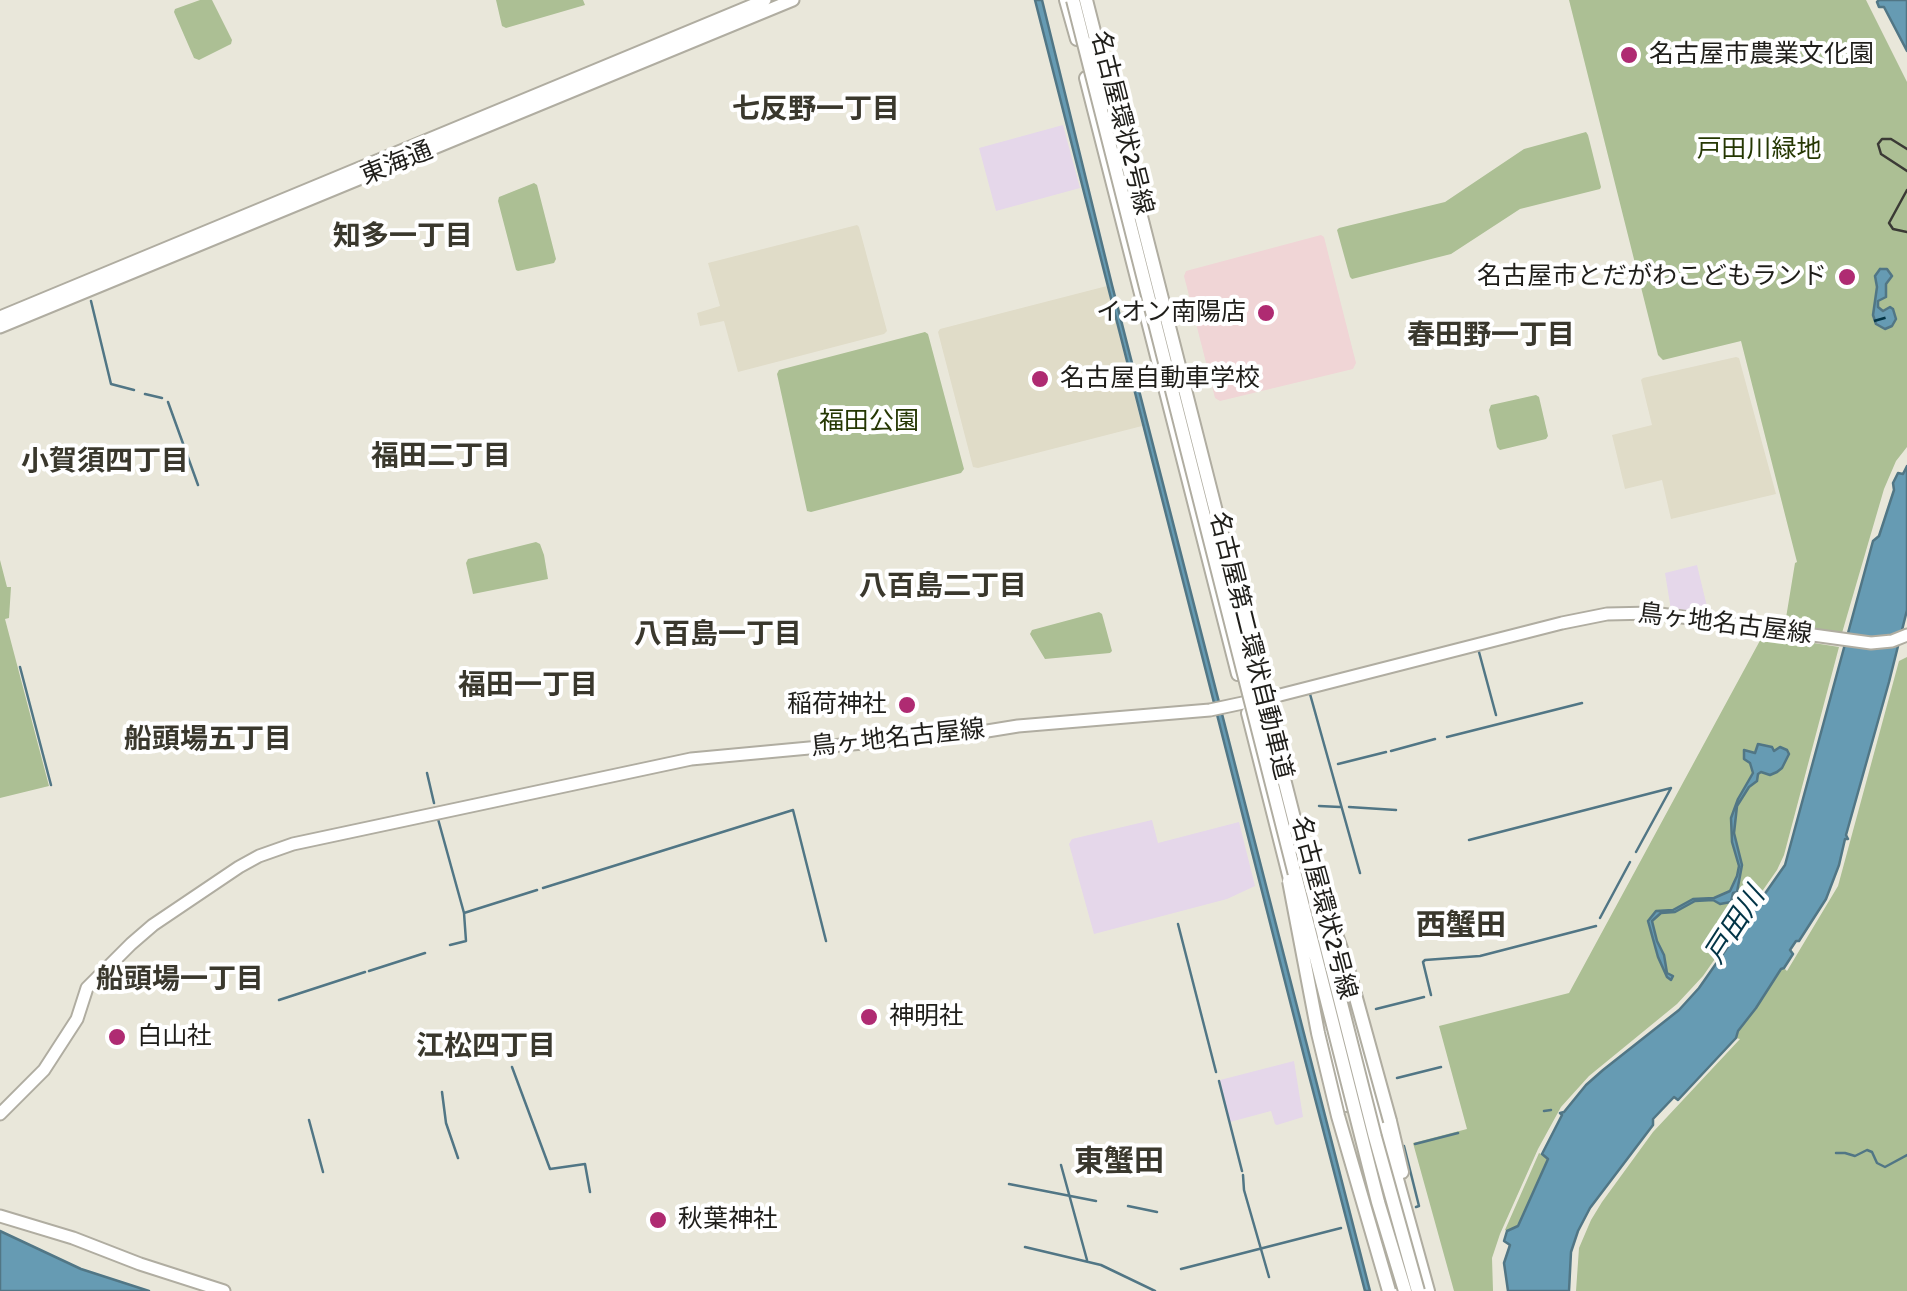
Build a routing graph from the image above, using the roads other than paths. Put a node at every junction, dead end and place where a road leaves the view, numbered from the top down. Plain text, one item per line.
1 (765, 0) edge
2 (793, 0) edge
3 (1072, 0) edge
4 (1088, 0) edge
5 (0, 317) edge
6 (0, 327) edge
7 (1175, 334) junction
8 (1180, 421) dead end
9 (1906, 635) edge
10 (1268, 698) junction
11 (1246, 703) junction
12 (1276, 796) junction
13 (1291, 808) junction
14 (0, 1114) edge
15 (0, 1216) edge
16 (1417, 1255) junction
17 (224, 1291) edge
18 (1390, 1291) edge
19 (1401, 1291) edge
20 (1418, 1291) edge
21 (1428, 1291) edge

1 - 5 main road, 東海通
2 - 6 main road, 東海通
3 - 11 highway, 名古屋環状2号線
3 - 12 highway, 名古屋第二環状自動車道, bridge
4 - 7 highway, 名古屋環状2号線
4 - 13 highway, 名古屋第二環状自動車道, bridge
7 - 8 highway
7 - 10 highway, 名古屋環状2号線
9 - 10 main road, 鳥ヶ地名古屋線
10 - 11 main road, 鳥ヶ地名古屋線
10 - 16 highway, 名古屋環状2号線
11 - 14 main road, 鳥ヶ地名古屋線
11 - 19 highway, 名古屋環状2号線
12 - 18 highway, bridge
12 - 19 highway, 名古屋第二環状自動車道, bridge
13 - 16 highway, bridge
13 - 20 highway, 名古屋第二環状自動車道, bridge
15 - 17 main road
16 - 21 highway, 名古屋環状2号線

